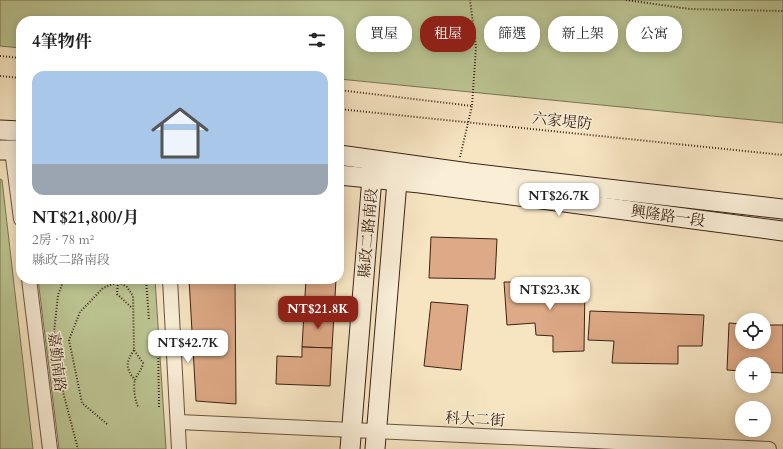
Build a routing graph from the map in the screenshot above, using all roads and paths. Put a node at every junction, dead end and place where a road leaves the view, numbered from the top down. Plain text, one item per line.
1 (470, 0) edge
2 (626, 0) edge
3 (783, 11) edge
4 (0, 56) edge
5 (16, 58) edge
6 (0, 76) edge
7 (16, 78) edge
8 (344, 91) edge
9 (472, 106) junction
10 (344, 110) edge
11 (468, 122) junction
12 (11, 150) edge
13 (783, 155) edge
14 (344, 157) edge
15 (460, 157) dead end
16 (399, 163) junction
17 (373, 169) junction
18 (344, 174) edge
19 (396, 182) junction
20 (16, 184) edge
21 (783, 209) edge
22 (783, 231) edge
23 (30, 284) edge
24 (62, 284) edge
25 (113, 284) edge
26 (118, 284) edge
27 (122, 284) edge
28 (146, 284) edge
29 (170, 284) edge
30 (132, 309) junction
31 (149, 320) dead end
32 (158, 337) dead end
33 (134, 350) junction
34 (135, 380) junction
35 (159, 407) dead end
36 (139, 408) dead end
37 (179, 422) junction
38 (107, 424) dead end
39 (352, 430) junction
40 (375, 440) edge
41 (50, 449) edge
42 (78, 449) edge
43 (179, 449) edge
44 (350, 449) edge
45 (769, 449) edge

1 - 9 path
2 - 3 path
4 - 5 path
6 - 7 path
8 - 9 path
9 - 11 path
10 - 11 path, 六家堤防
11 - 13 path, 六家堤防
11 - 15 path
12 - 20 street
14 - 17 street, 興隆路一段
16 - 17 street, 興隆路一段
16 - 19 street, 縣政二路南段
16 - 21 street, 興隆路一段
17 - 18 street, 興隆路一段
17 - 19 street, 興隆路一段
17 - 39 street, 縣政二路南段
19 - 22 street, 興隆路一段
19 - 40 street, 縣政二路南段
23 - 41 street, 嘉勤南路
24 - 42 path
25 - 38 path
26 - 30 path
27 - 30 path
28 - 31 path
29 - 37 street
30 - 33 path
32 - 35 path
33 - 34 path
33 - 34 path
34 - 36 path
37 - 39 street, 科大二街
37 - 43 street
39 - 40 street, 科大二街
39 - 44 street, 縣政二路南段
40 - 45 street, 科大二街

